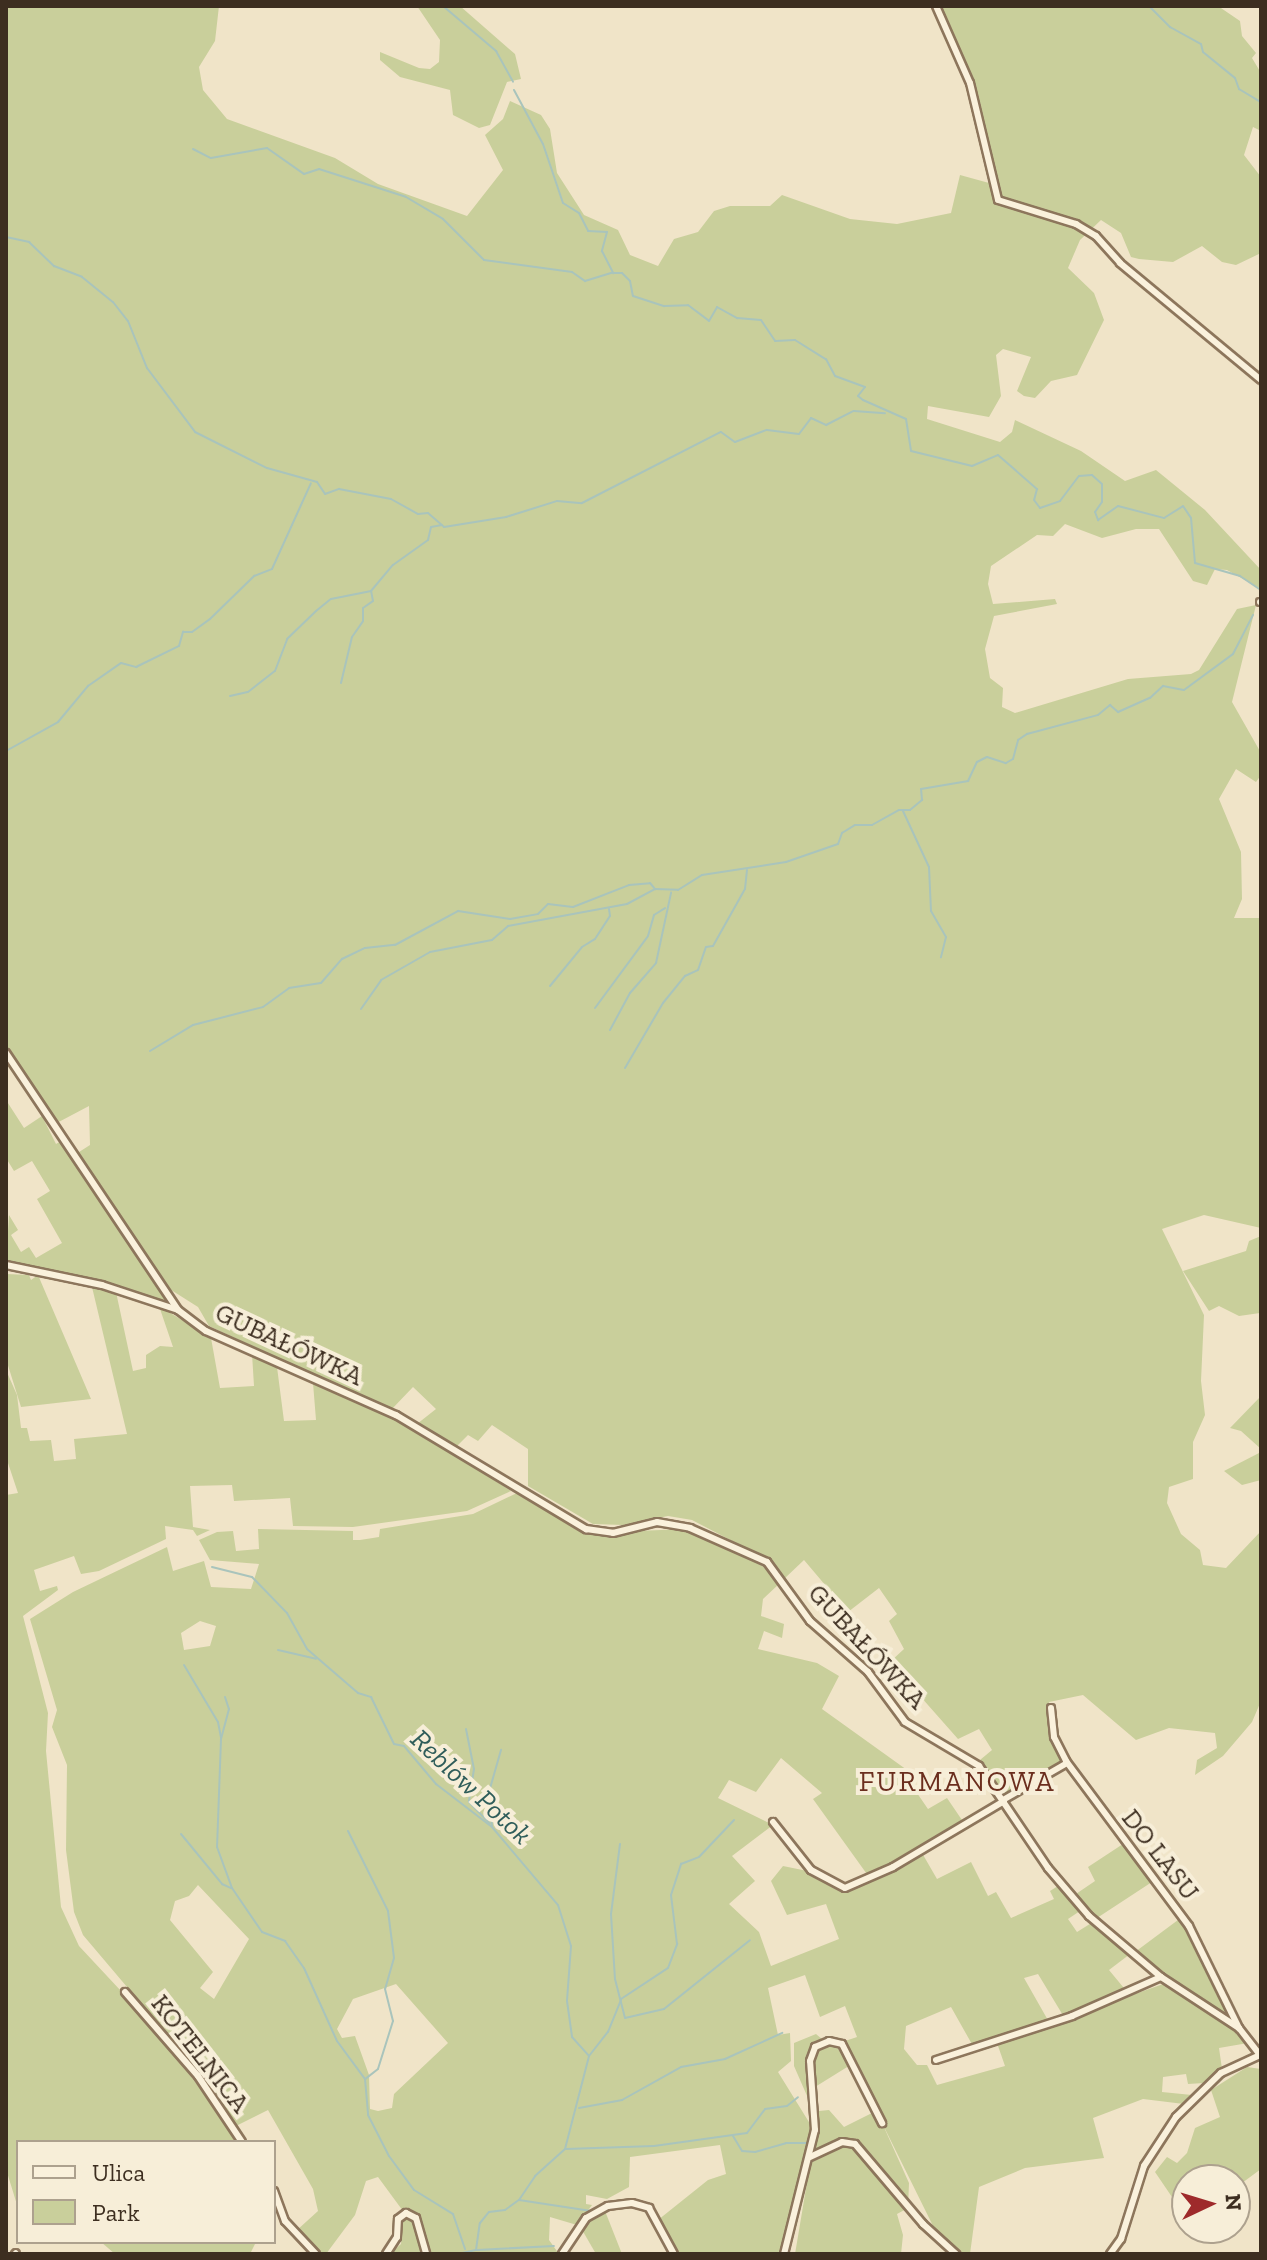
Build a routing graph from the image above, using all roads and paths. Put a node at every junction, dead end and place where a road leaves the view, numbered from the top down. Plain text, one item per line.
1 (936, 6) edge
2 (1261, 380) edge
3 (6, 1053) edge
4 (6, 1265) edge
5 (178, 1310) junction
6 (1051, 1708) dead end
7 (1067, 1763) junction
8 (1004, 1801) junction
9 (773, 1822) dead end
10 (1161, 1977) junction
11 (125, 1992) dead end
12 (1239, 2028) junction
13 (1261, 2055) edge
14 (936, 2060) dead end
15 (882, 2123) dead end
16 (241, 2140) edge
17 (810, 2157) junction
18 (276, 2196) edge
19 (316, 2254) edge
20 (386, 2254) edge
21 (426, 2254) edge
22 (562, 2254) edge
23 (674, 2254) edge
24 (784, 2254) edge
25 (956, 2254) edge
26 (1110, 2254) edge

1 - 2 street
3 - 5 street, GUBAŁÓWKA
4 - 5 street, GUBAŁÓWKA
5 - 8 street, GUBAŁÓWKA
6 - 7 street, DO LASU
7 - 8 street
7 - 12 street, DO LASU
8 - 9 street
8 - 10 street, GUBAŁÓWKA
10 - 12 street, GUBAŁÓWKA
10 - 14 street
11 - 16 street, KOTELNICA
12 - 13 street, GUBAŁÓWKA
13 - 26 street, GUBAŁÓWKA
15 - 17 street
17 - 24 street
17 - 25 street
18 - 19 street
20 - 21 street
22 - 23 street

